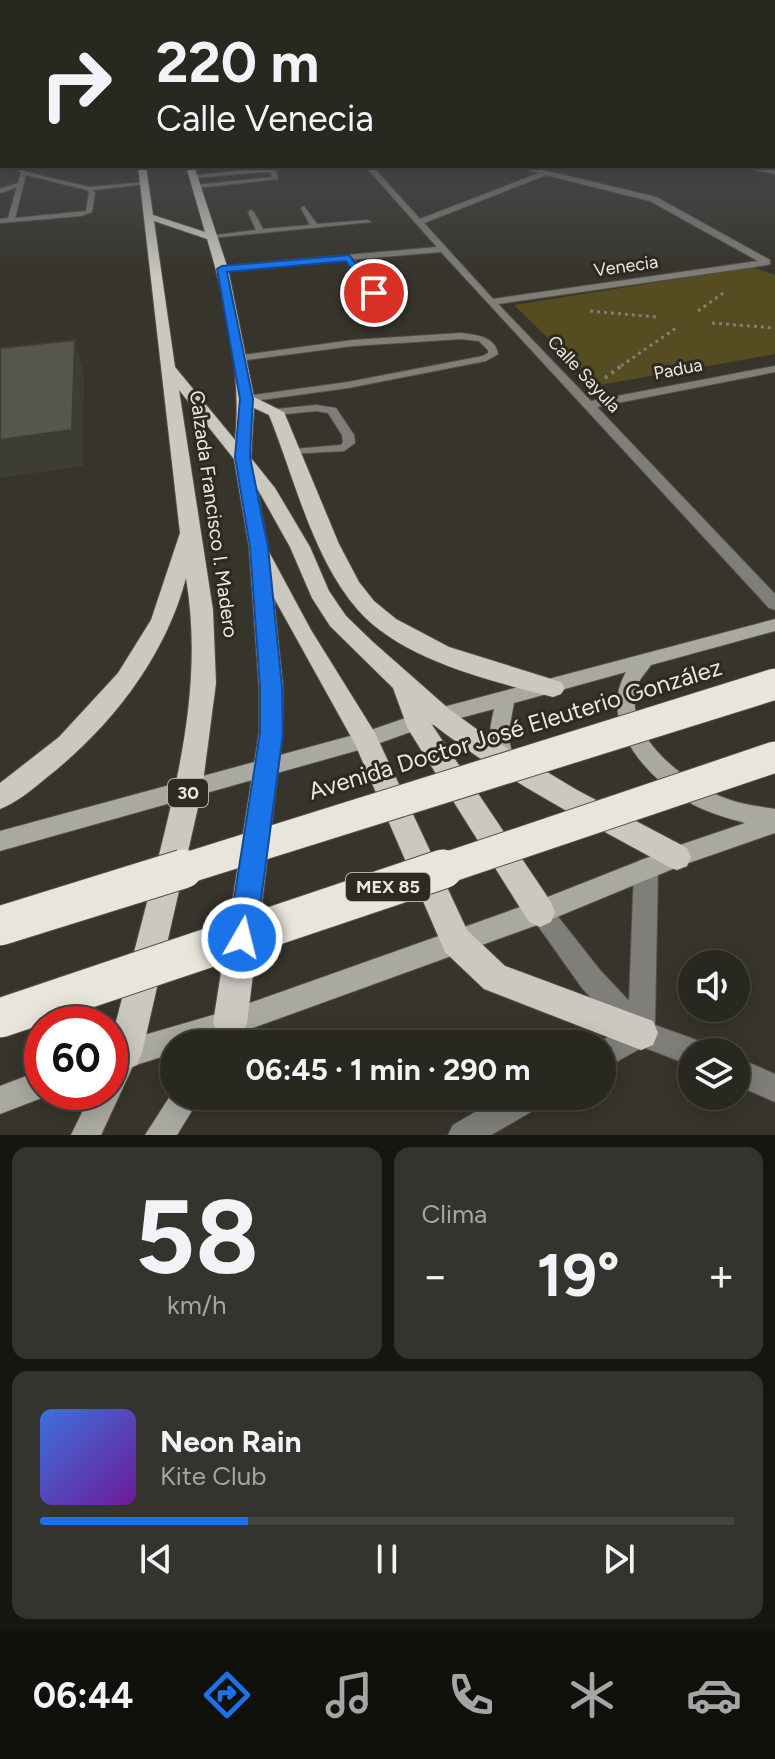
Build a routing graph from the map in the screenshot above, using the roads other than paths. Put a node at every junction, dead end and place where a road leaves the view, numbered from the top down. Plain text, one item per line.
1 (22, 171) edge
2 (143, 171) edge
3 (254, 171) edge
4 (270, 171) edge
5 (373, 171) edge
6 (542, 171) edge
7 (547, 172) junction
8 (24, 173) junction
9 (194, 176) edge
10 (21, 184) junction
11 (144, 184) junction
12 (89, 189) junction
13 (0, 191) edge
14 (304, 208) dead end
15 (251, 212) dead end
16 (147, 218) junction
17 (0, 221) edge
18 (11, 221) junction
19 (368, 222) dead end
20 (419, 222) junction
21 (315, 227) junction
22 (261, 232) junction
23 (212, 236) junction
24 (442, 249) junction
25 (349, 258) junction
26 (771, 264) edge
27 (222, 269) junction
28 (491, 302) junction
29 (386, 311) dead end
30 (239, 358) junction
31 (167, 366) junction
32 (775, 369) edge
33 (247, 399) junction
34 (588, 405) junction
35 (276, 412) junction
36 (293, 452) junction
37 (242, 457) junction
38 (190, 529) junction
39 (259, 547) junction
40 (775, 604) edge
41 (775, 625) edge
42 (644, 662) junction
43 (775, 684) edge
44 (553, 688) junction
45 (505, 700) junction
46 (429, 719) junction
47 (366, 740) junction
48 (775, 757) edge
49 (504, 760) junction
50 (266, 768) junction
51 (189, 788) junction
52 (0, 797) edge
53 (775, 821) edge
54 (0, 841) edge
55 (677, 857) junction
56 (646, 869) junction
57 (540, 912) junction
58 (0, 926) edge
59 (456, 941) junction
60 (0, 1018) edge
61 (128, 1018) edge
62 (225, 1030) edge
63 (234, 1030) edge
64 (641, 1033) junction
65 (160, 1047) edge
66 (678, 1047) edge
67 (616, 1048) edge
68 (128, 1054) edge
69 (750, 1077) edge
70 (775, 1088) edge
71 (24, 1091) edge
72 (0, 1100) edge
73 (98, 1110) edge
74 (177, 1110) edge
75 (507, 1110) edge
76 (86, 1135) edge
77 (160, 1135) edge
78 (463, 1135) edge

1 - 8 lane
2 - 11 main road, Calzada Francisco I. Madero / 30
3 - 9 lane
4 - 9 lane
5 - 20 street, Calle Sayula
6 - 7 street
7 - 20 street
7 - 26 street
8 - 10 lane
8 - 12 lane
9 - 23 main road, Calzada Francisco I. Madero
10 - 13 lane
10 - 18 lane
11 - 12 lane
11 - 16 main road, Calzada Francisco I. Madero / 30
12 - 18 lane
14 - 21 lane
15 - 22 lane
16 - 23 main road
16 - 31 main road, Calzada Francisco I. Madero / 30
17 - 18 lane
19 - 21 lane
20 - 24 street, Calle Sayula
21 - 22 lane
22 - 23 lane
23 - 27 main road, Calzada Francisco I. Madero
24 - 25 street
24 - 28 street, Calle Sayula
25 - 27 street
25 - 29 lane
26 - 28 street, Venecia
27 - 30 main road, Calzada Francisco I. Madero
28 - 34 street, Calle Sayula
30 - 33 main road, Calzada Francisco I. Madero
30 - 33 lane
31 - 37 main road
31 - 38 main road, Calzada Francisco I. Madero / 30
32 - 34 street, Padua
33 - 35 main road
33 - 37 main road, Calzada Francisco I. Madero
34 - 40 street, Calle Sayula
35 - 36 main road
35 - 36 lane
36 - 44 main road
37 - 39 main road, Calzada Francisco I. Madero
37 - 46 main road
38 - 51 main road, Calzada Francisco I. Madero / 30
38 - 52 main road
39 - 47 main road
39 - 50 main road, Calzada Francisco I. Madero
41 - 42 main road, Avenida Doctor José Eleuterio González
42 - 44 main road, Avenida Doctor José Eleuterio González
42 - 53 main road
43 - 58 highway, Avenida Doctor José Eleuterio González, bridge
44 - 45 main road, Avenida Doctor José Eleuterio González
45 - 46 main road, Avenida Doctor José Eleuterio González
45 - 49 main road
46 - 47 main road, Avenida Doctor José Eleuterio González
46 - 49 main road
46 - 57 main road
47 - 50 main road, Avenida Doctor José Eleuterio González
47 - 59 main road
48 - 60 highway, MEX 85, bridge
49 - 55 main road
50 - 51 main road, Avenida Doctor José Eleuterio González
50 - 62 main road, Calzada Francisco I. Madero
51 - 54 main road
51 - 61 main road, Calzada Francisco I. Madero / 30
53 - 55 main road
55 - 56 main road
56 - 57 main road
56 - 64 street
57 - 59 main road
57 - 64 street
59 - 63 main road
59 - 64 main road
64 - 66 street
64 - 67 street
65 - 68 main road
69 - 70 street
71 - 72 main road
73 - 76 main road
74 - 77 main road
75 - 78 street

